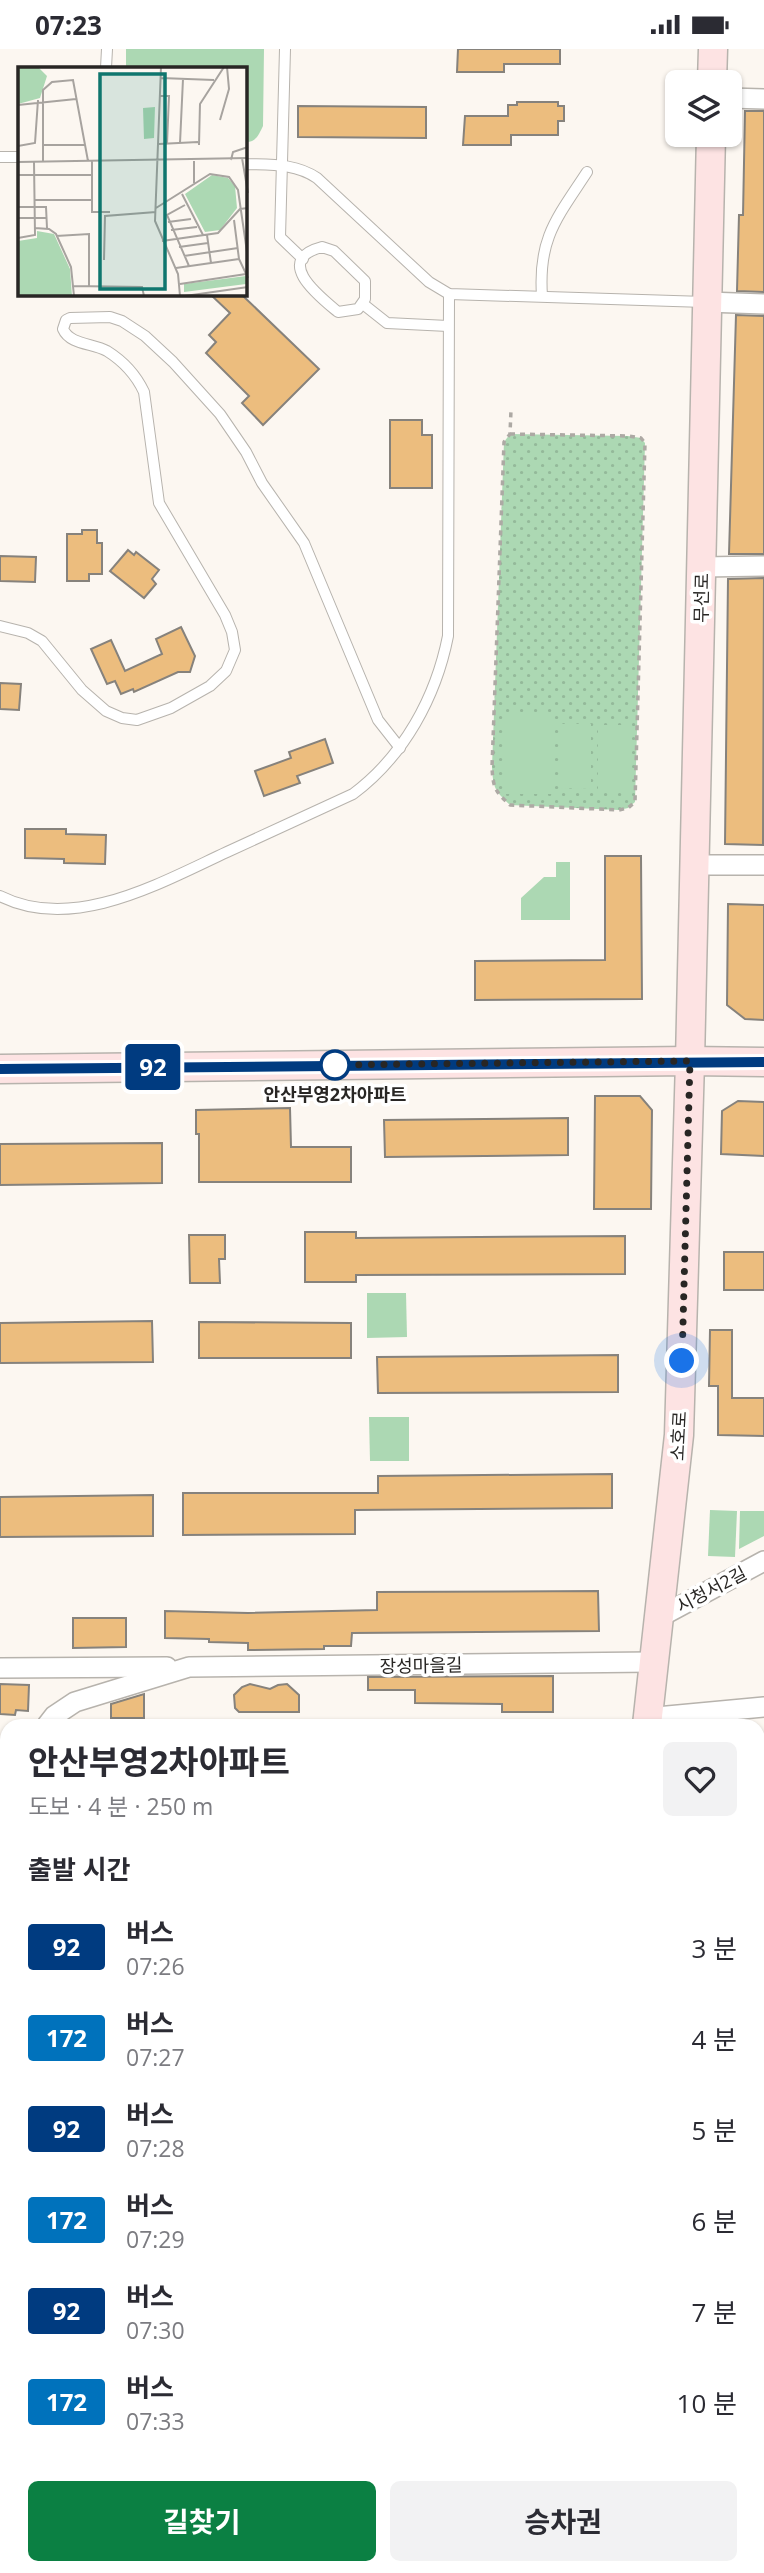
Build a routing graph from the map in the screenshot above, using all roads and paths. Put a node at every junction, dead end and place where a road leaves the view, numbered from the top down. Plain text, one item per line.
1 (107, 49) edge
2 (285, 49) edge
3 (713, 49) edge
4 (106, 67) edge
5 (712, 70) edge
6 (742, 98) edge
7 (764, 99) edge
8 (711, 147) edge
9 (0, 157) edge
10 (18, 157) edge
11 (247, 164) edge
12 (283, 166) junction
13 (587, 171) dead end
14 (303, 259) junction
15 (449, 294) junction
16 (542, 296) junction
17 (708, 302) junction
18 (363, 304) junction
19 (764, 304) edge
20 (448, 326) junction
21 (511, 410) dead end
22 (510, 434) junction
23 (764, 566) edge
24 (702, 567) junction
25 (0, 626) edge
26 (400, 748) junction
27 (695, 865) junction
28 (764, 865) edge
29 (0, 896) edge
30 (690, 1061) junction
31 (764, 1062) edge
32 (0, 1069) edge
33 (764, 1561) edge
34 (658, 1618) junction
35 (653, 1662) junction
36 (189, 1667) junction
37 (0, 1668) edge
38 (764, 1707) edge
39 (52, 1719) edge
40 (646, 1719) edge
41 (670, 1719) edge

1 - 4 lane
2 - 12 lane
3 - 5 street
6 - 7 street
8 - 17 street, 무선로
9 - 10 lane
11 - 12 lane
12 - 14 lane
12 - 15 lane
13 - 16 lane
14 - 18 lane
14 - 18 lane
15 - 16 lane
15 - 20 lane
16 - 17 lane
17 - 19 street
17 - 24 street, 무선로
18 - 20 lane
20 - 26 lane
21 - 22 path
22 - 22 path
23 - 24 street
24 - 27 street, 무선로
25 - 26 lane
26 - 29 lane
27 - 28 street
27 - 30 street, 무선로
30 - 31 street
30 - 32 street
30 - 34 street, 소호로
33 - 34 street, 시청서2길
34 - 35 street, 소호로
35 - 36 street, 장성마을길
35 - 40 street, 소호로
36 - 37 street, 장성마을길
36 - 39 street, 장성마을길
38 - 41 street

